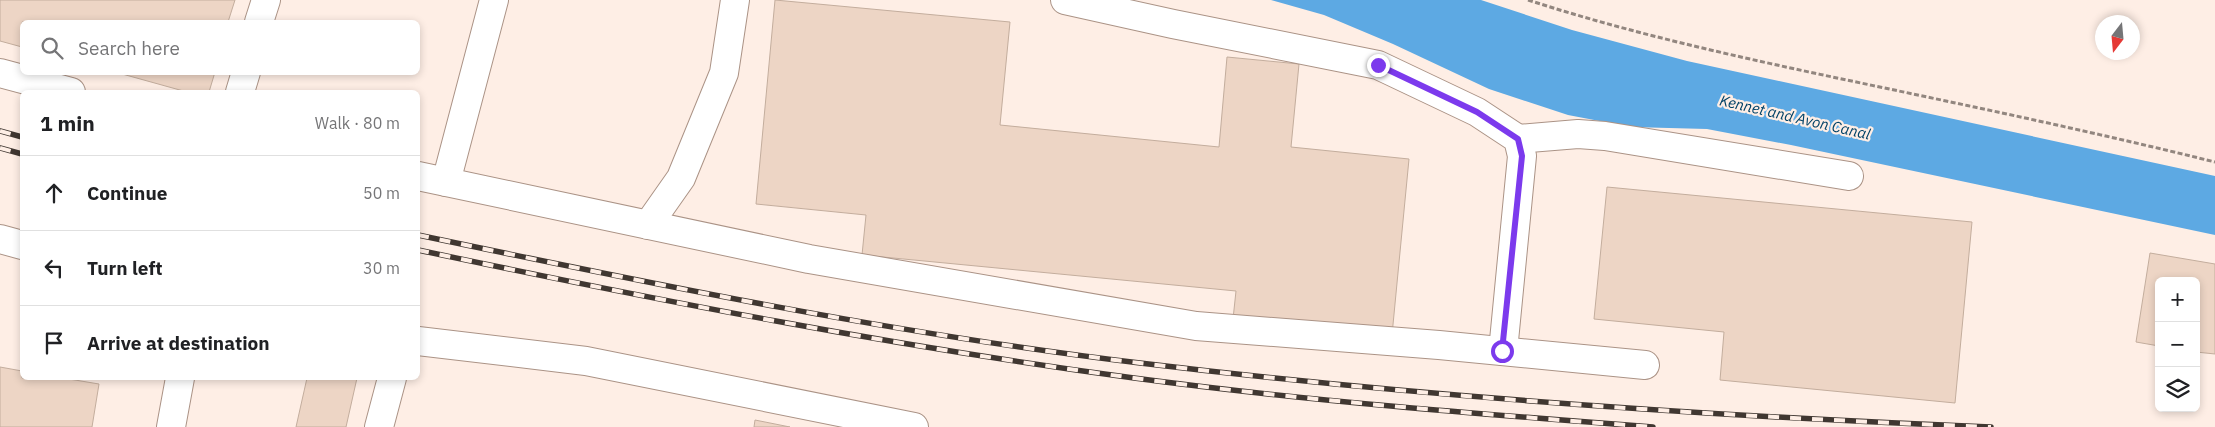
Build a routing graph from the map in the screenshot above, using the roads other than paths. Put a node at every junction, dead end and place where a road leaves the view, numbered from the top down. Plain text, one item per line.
1 (266, 0) edge
2 (494, 0) edge
3 (734, 0) edge
4 (1065, 0) edge
5 (261, 20) edge
6 (0, 73) edge
7 (245, 75) edge
8 (64, 90) edge
9 (241, 90) edge
10 (1518, 139) junction
11 (420, 176) edge
12 (1850, 176) dead end
13 (446, 182) junction
14 (648, 225) junction
15 (0, 239) edge
16 (20, 244) edge
17 (420, 341) edge
18 (1502, 351) junction
19 (1645, 365) dead end
20 (180, 380) edge
21 (391, 380) edge
22 (171, 427) edge
23 (379, 427) edge
24 (914, 427) edge

1 - 5 street
2 - 13 street
3 - 14 street
4 - 10 street
6 - 8 street
7 - 9 street
10 - 12 street
10 - 18 street
11 - 13 street
13 - 14 street
14 - 18 street
15 - 16 street
17 - 24 street
18 - 19 street
20 - 22 street
21 - 23 street

